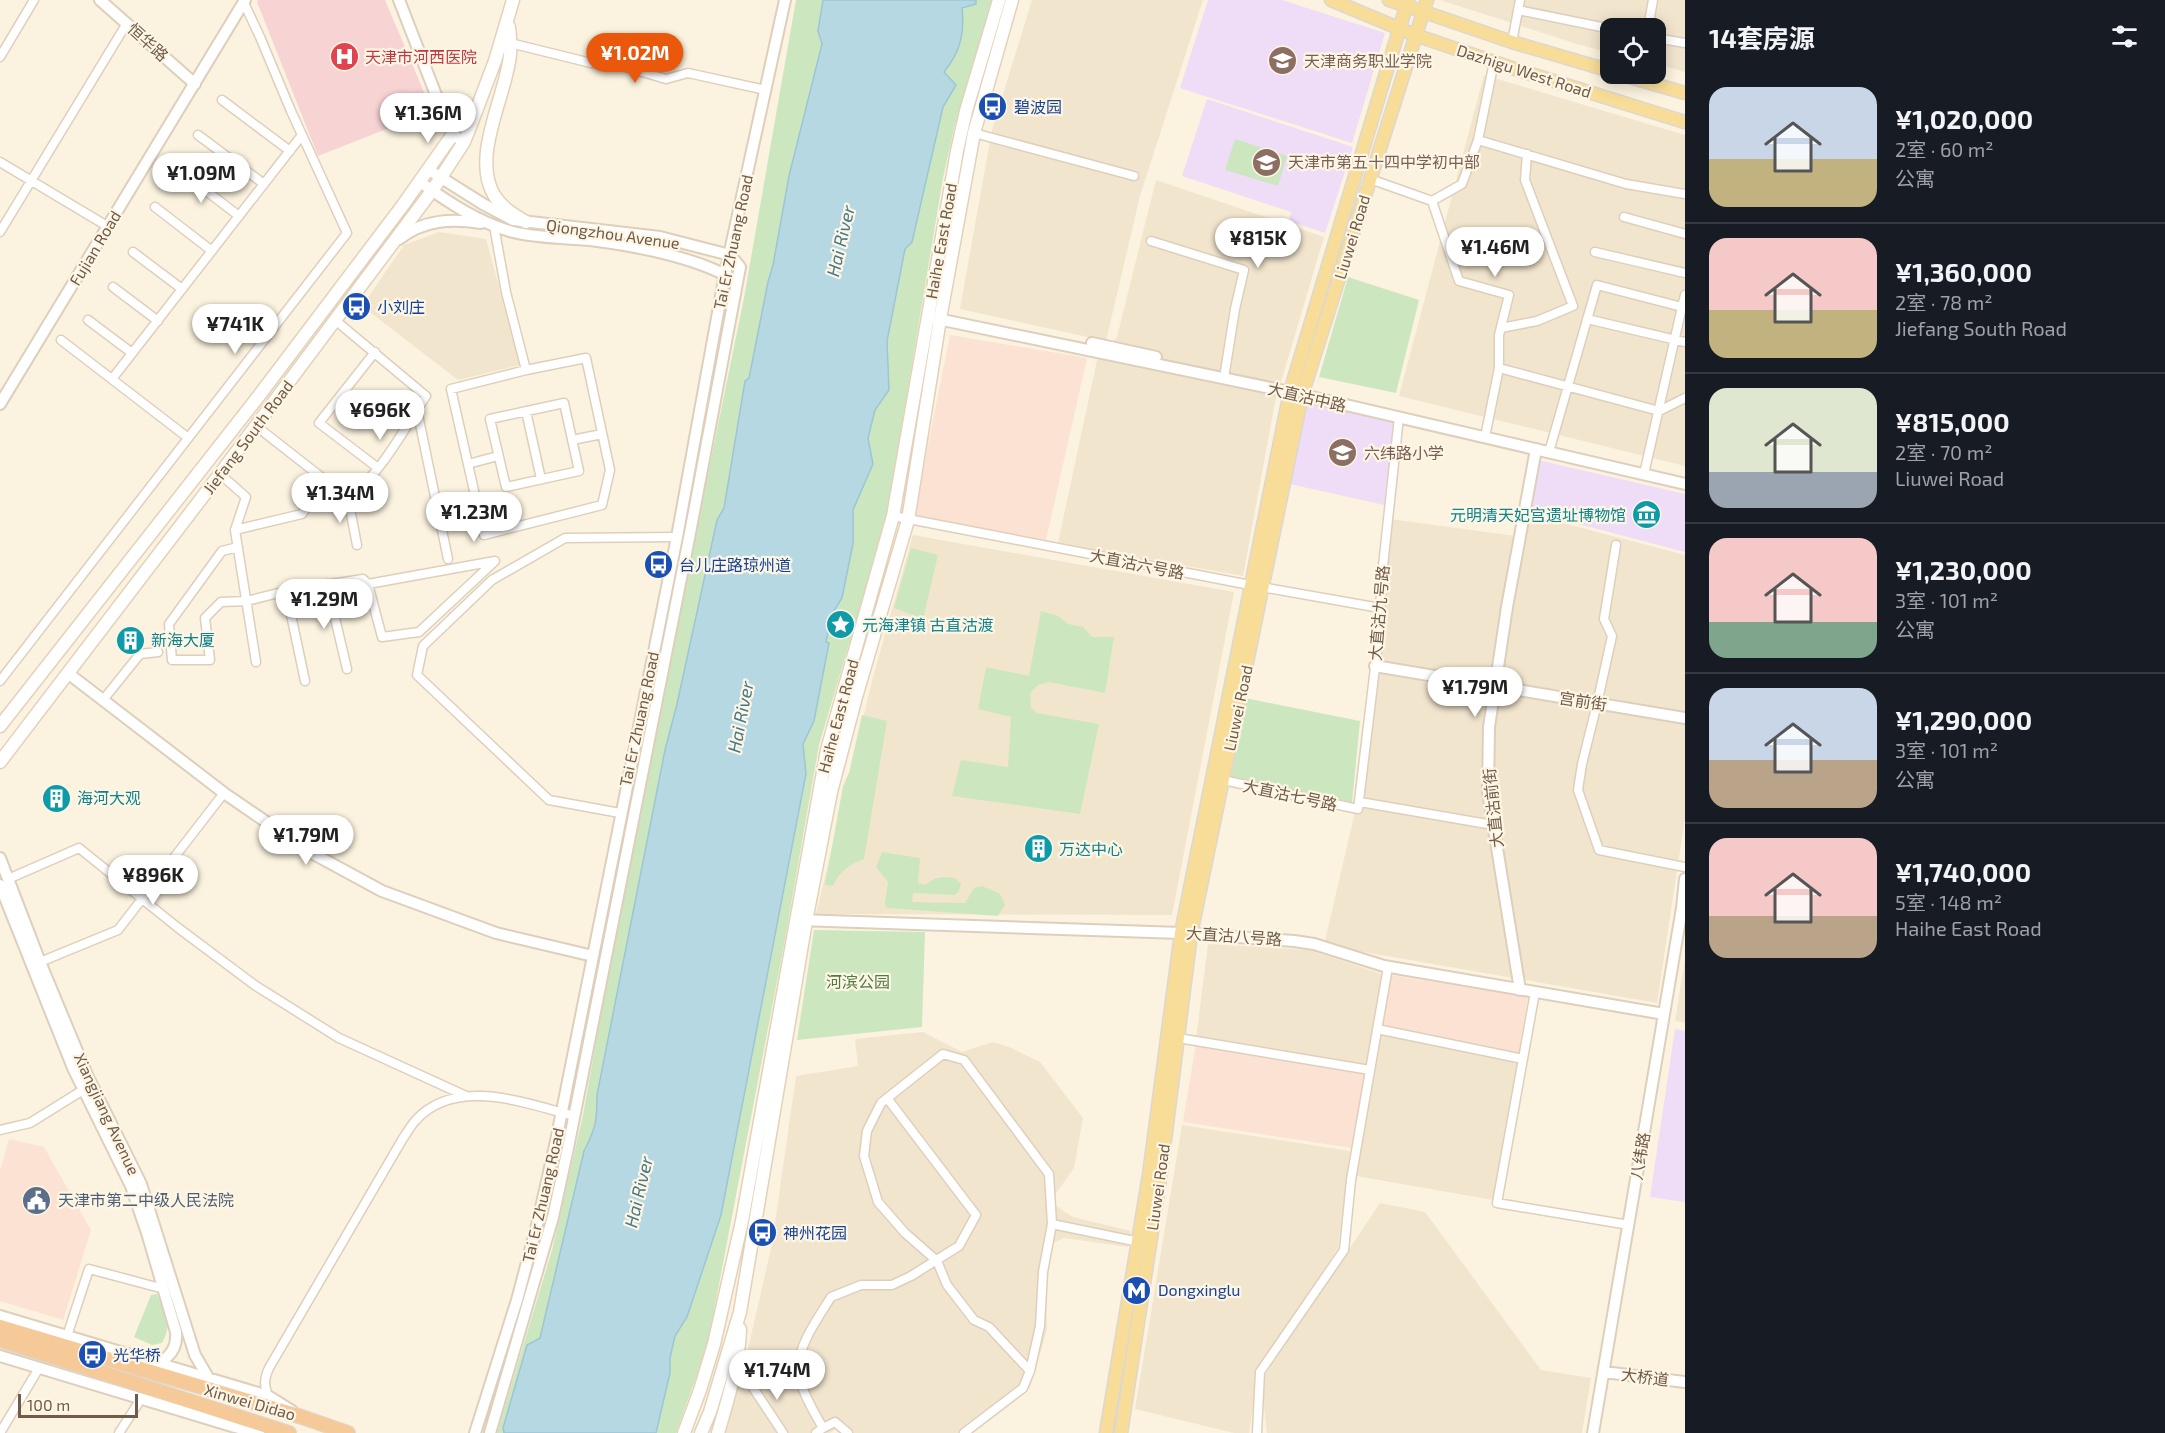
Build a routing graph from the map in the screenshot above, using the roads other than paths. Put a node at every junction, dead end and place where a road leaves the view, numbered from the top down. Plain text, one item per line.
1 (34, 0) edge
2 (100, 0) edge
3 (399, 0) edge
4 (513, 0) edge
5 (785, 0) edge
6 (999, 0) edge
7 (1012, 0) edge
8 (1331, 0) edge
9 (1389, 0) edge
10 (1520, 0) edge
11 (1653, 0) edge
12 (244, 1) edge
13 (1407, 3) edge
14 (1425, 6) edge
15 (1518, 10) junction
16 (1650, 18) edge
17 (508, 20) junction
18 (127, 23) junction
19 (1600, 27) edge
20 (1400, 29) junction
21 (1415, 35) junction
22 (1666, 40) edge
23 (1512, 42) junction
24 (510, 43) junction
25 (1685, 43) edge
26 (0, 57) edge
27 (1494, 62) junction
28 (1600, 68) edge
29 (195, 84) junction
30 (1654, 84) edge
31 (766, 90) junction
32 (1685, 93) edge
33 (222, 100) dead end
34 (1685, 122) edge
35 (974, 133) junction
36 (453, 134) junction
37 (198, 135) dead end
38 (302, 135) junction
39 (1478, 140) junction
40 (464, 142) junction
41 (290, 151) junction
42 (1527, 154) junction
43 (0, 162) edge
44 (429, 170) junction
45 (179, 171) dead end
46 (1134, 176) dead end
47 (441, 178) junction
48 (1370, 179) junction
49 (31, 181) junction
50 (420, 182) junction
51 (264, 184) junction
52 (432, 191) junction
53 (1685, 194) edge
54 (1432, 201) junction
55 (155, 207) dead end
56 (239, 216) junction
57 (1623, 217) dead end
58 (526, 222) junction
59 (102, 223) dead end
60 (494, 226) junction
61 (0, 232) edge
62 (1685, 234) edge
63 (1151, 241) dead end
64 (394, 243) junction
65 (212, 251) junction
66 (133, 252) dead end
67 (1595, 252) dead end
68 (730, 255) junction
69 (1685, 273) edge
70 (725, 274) junction
71 (738, 282) junction
72 (113, 287) dead end
73 (182, 289) junction
74 (1685, 295) edge
75 (1682, 307) junction
76 (928, 314) junction
77 (941, 316) junction
78 (1587, 319) junction
79 (88, 320) dead end
80 (335, 320) junction
81 (158, 321) junction
82 (1501, 328) junction
83 (61, 340) dead end
84 (1675, 340) junction
85 (1685, 342) edge
86 (375, 352) junction
87 (132, 353) junction
88 (1498, 368) junction
89 (526, 370) junction
90 (1224, 375) junction
91 (112, 379) junction
92 (1568, 386) junction
93 (1296, 391) junction
94 (1685, 398) edge
95 (0, 404) edge
96 (417, 410) junction
97 (526, 411) junction
98 (1659, 411) junction
99 (1399, 417) junction
100 (256, 426) junction
101 (602, 434) junction
102 (1485, 434) junction
103 (187, 438) junction
104 (572, 440) junction
105 (1536, 449) junction
106 (1550, 449) junction
107 (498, 456) junction
108 (468, 464) junction
109 (378, 468) junction
110 (1645, 472) junction
111 (220, 474) junction
112 (1685, 478) edge
113 (541, 479) junction
114 (326, 481) junction
115 (1685, 484) edge
116 (348, 498) junction
117 (894, 516) junction
118 (908, 520) junction
119 (236, 530) junction
120 (677, 537) junction
121 (357, 545) dead end
122 (1616, 545) dead end
123 (238, 547) junction
124 (448, 559) dead end
125 (327, 584) junction
126 (368, 584) junction
127 (1257, 586) junction
128 (286, 591) junction
129 (247, 601) junction
130 (1380, 608) junction
131 (158, 652) dead end
132 (256, 662) dead end
133 (1375, 666) junction
134 (347, 669) dead end
135 (69, 674) junction
136 (0, 681) edge
137 (305, 681) dead end
138 (1495, 685) junction
139 (103, 700) junction
140 (1598, 704) junction
141 (1685, 718) edge
142 (0, 726) edge
143 (0, 762) edge
144 (1223, 780) junction
145 (224, 793) junction
146 (1359, 806) junction
147 (620, 813) junction
148 (1493, 825) junction
149 (0, 858) edge
150 (1685, 867) edge
151 (1685, 879) edge
152 (4, 882) edge
153 (142, 898) junction
154 (1684, 908) edge
155 (801, 921) junction
156 (1186, 933) junction
157 (593, 956) junction
158 (40, 962) junction
159 (1388, 967) junction
160 (1520, 990) junction
161 (1535, 992) junction
162 (1664, 1014) junction
163 (1377, 1029) junction
164 (1178, 1038) junction
165 (1523, 1059) junction
166 (1370, 1070) junction
167 (83, 1090) junction
168 (466, 1096) junction
169 (887, 1098) junction
170 (561, 1113) junction
171 (574, 1116) junction
172 (0, 1130) edge
173 (1052, 1224) junction
174 (1629, 1225) junction
175 (1139, 1242) junction
176 (936, 1261) junction
177 (164, 1289) junction
178 (740, 1312) junction
179 (0, 1316) edge
180 (45, 1329) junction
181 (3, 1332) edge
182 (67, 1336) junction
183 (0, 1356) edge
184 (158, 1364) junction
185 (39, 1368) junction
186 (135, 1368) junction
187 (1030, 1371) junction
188 (1604, 1372) junction
189 (209, 1379) junction
190 (1685, 1382) edge
191 (750, 1383) dead end
192 (231, 1396) junction
193 (141, 1399) junction
194 (269, 1403) junction
195 (263, 1430) edge
196 (819, 1430) edge
197 (0, 1433) edge
198 (119, 1433) edge
199 (290, 1433) edge
200 (348, 1433) edge
201 (475, 1433) edge
202 (490, 1433) edge
203 (684, 1433) edge
204 (701, 1433) edge
205 (718, 1433) edge
206 (783, 1433) edge
207 (848, 1433) edge
208 (964, 1433) edge
209 (1106, 1433) edge
210 (1121, 1433) edge
211 (1257, 1433) edge
212 (1593, 1433) edge

1 - 26 street
2 - 18 street, 恒华路
3 - 36 street
4 - 17 main road, Jiefang South Road
5 - 31 street, Tai Er Zhuang Road
6 - 76 main road, Haihe East Road
7 - 35 main road, Haihe East Road
8 - 20 main road, Dazhigu West Road
9 - 13 main road, Dazhigu West Road
10 - 15 street
11 - 16 street
12 - 29 street, Fujian Road
12 - 38 street
13 - 14 main road, Dazhigu West Road
13 - 20 main road, Liuwei Road
14 - 21 main road, Liuwei Road
14 - 23 main road, Dazhigu West Road
15 - 19 street
15 - 23 street
17 - 24 main road
17 - 40 main road, Jiefang South Road
18 - 29 street, 恒华路
18 - 49 street
20 - 21 main road, Dazhigu West Road
20 - 93 main road, Liuwei Road
21 - 27 main road, Dazhigu West Road
21 - 48 main road, Liuwei Road
22 - 25 street
23 - 28 main road, Dazhigu West Road
24 - 31 street
24 - 58 main road
27 - 34 main road, Dazhigu West Road
27 - 39 street
29 - 95 street, Fujian Road
30 - 32 main road
31 - 68 street, Tai Er Zhuang Road
33 - 41 street
35 - 46 street
35 - 77 main road, Haihe East Road
36 - 40 street
36 - 44 main road, Jiefang South Road
37 - 51 street
38 - 41 street
38 - 103 street
39 - 42 street
39 - 54 street
40 - 47 main road, Jiefang South Road
41 - 51 street
42 - 53 street
42 - 82 street
43 - 49 street
44 - 47 street, Qiongzhou Avenue
44 - 50 main road, Jiefang South Road
45 - 56 street
47 - 52 main road, Jiefang South Road
47 - 58 street, Qiongzhou Avenue
48 - 54 street
48 - 93 main road, Liuwei Road
49 - 59 street
49 - 61 street
50 - 52 street, Qiongzhou Avenue
50 - 142 main road, Jiefang South Road
51 - 56 street
52 - 60 street, Qiongzhou Avenue
52 - 64 main road, Jiefang South Road
54 - 82 street
55 - 65 street
56 - 65 street
57 - 62 street
58 - 68 street, Qiongzhou Avenue
60 - 64 street
60 - 70 street, Qiongzhou Avenue
60 - 89 street
63 - 90 street
64 - 80 main road, Jiefang South Road
65 - 73 street
66 - 73 street
67 - 69 street
68 - 70 street, Tai Er Zhuang Road
68 - 71 street
70 - 71 street, Qiongzhou Avenue
70 - 120 street, Tai Er Zhuang Road
71 - 171 street, Tai Er Zhuang Road
72 - 81 street
73 - 81 street
74 - 75 street
75 - 78 street
75 - 84 street
76 - 77 street, 大直沽中路
76 - 117 main road, Haihe East Road
77 - 90 street, 大直沽中路
77 - 118 main road, Haihe East Road
78 - 84 street
78 - 92 street
79 - 87 street
80 - 86 street
80 - 100 main road, Jiefang South Road
81 - 87 street
82 - 88 street
83 - 91 street
84 - 85 street
84 - 98 street
86 - 96 street
86 - 109 street
87 - 91 street
88 - 92 street
88 - 102 street
89 - 101 street
89 - 108 street
90 - 93 street, 大直沽中路
91 - 103 street
92 - 98 street
92 - 106 street
93 - 99 street, 大直沽中路
93 - 102 street, 大直沽中路
93 - 127 main road, Liuwei Road
94 - 98 street
96 - 109 street
96 - 124 street
97 - 104 street
97 - 107 street
97 - 113 street
98 - 110 street
99 - 102 street, 大直沽中路
99 - 130 street, 大直沽九号路
100 - 111 main road, Jiefang South Road
100 - 114 street
101 - 104 street
101 - 108 street
102 - 105 street, 大直沽中路
102 - 106 street, 大直沽中路
103 - 136 street
104 - 113 street
105 - 106 street, 大直沽中路
105 - 138 street, 大直沽前街
106 - 110 street, 大直沽中路
107 - 108 street
107 - 113 street
109 - 116 street
110 - 112 street, 大直沽中路
110 - 115 street, 大直沽中路
111 - 119 street
111 - 135 main road, Jiefang South Road
114 - 116 street
114 - 119 street
116 - 121 street
117 - 118 street, 大直沽六号路
117 - 155 main road, Haihe East Road
118 - 127 street, 大直沽六号路
118 - 155 main road, Haihe East Road
119 - 123 street
120 - 147 street, Tai Er Zhuang Road
120 - 147 street
122 - 140 street
123 - 129 street
123 - 129 street
125 - 126 street
125 - 128 street
125 - 134 street
126 - 126 street
127 - 130 street, 大直沽六号路
127 - 144 main road, Liuwei Road
127 - 156 main road, Liuwei Road
128 - 129 street
128 - 137 street
129 - 132 street
130 - 133 street, 大直沽九号路
131 - 139 street
133 - 138 street, 宫前街
133 - 146 street, 大直沽九号路
135 - 139 street
135 - 143 main road, Jiefang South Road
138 - 140 street, 宫前街
138 - 148 street, 大直沽前街
139 - 145 street
140 - 141 street, 宫前街
140 - 150 street
144 - 146 street, 大直沽七号路
144 - 156 main road, Liuwei Road
145 - 153 street
145 - 157 street
146 - 148 street, 大直沽七号路
147 - 157 street, Tai Er Zhuang Road
148 - 160 street, 大直沽前街
149 - 152 street, Xiangjiang Avenue
151 - 154 street, 八纬路
152 - 153 street
152 - 158 street, Xiangjiang Avenue
152 - 167 street, Xiangjiang Avenue
153 - 158 street
153 - 168 street
154 - 162 street, 八纬路
155 - 156 street, 大直沽八号路
155 - 178 main road, Haihe East Road
155 - 203 main road, Haihe East Road
156 - 159 street, 大直沽八号路
156 - 164 main road, Liuwei Road
156 - 175 main road, Liuwei Road
157 - 170 street, Tai Er Zhuang Road
158 - 189 street, Xiangjiang Avenue
159 - 160 street, 大直沽八号路
159 - 163 street
160 - 161 street, 大直沽八号路
161 - 162 street, 大直沽八号路
161 - 165 street
162 - 174 street, 八纬路
163 - 165 street
163 - 166 street
164 - 166 street
164 - 210 main road, Liuwei Road
165 - 174 street
166 - 211 street
167 - 172 street
167 - 177 street, Xiangjiang Avenue
168 - 170 street
168 - 194 street
169 - 173 street
169 - 176 street
169 - 176 street
170 - 171 street
170 - 201 street, Tai Er Zhuang Road
171 - 202 street, Tai Er Zhuang Road
173 - 175 street
173 - 187 street
174 - 188 street, 八纬路
175 - 209 main road, Liuwei Road
176 - 187 street
176 - 196 street
177 - 182 street
177 - 184 street, Xiangjiang Avenue
178 - 204 main road, Haihe East Road
178 - 205 main road
179 - 180 street, Xinwei Didao
180 - 181 street
180 - 182 street, Xinwei Didao
181 - 186 highway, Xinwei Didao
181 - 195 highway, Xinwei Didao
182 - 184 street, Xinwei Didao
183 - 185 street, Xinwei Didao
184 - 186 street
184 - 189 street, Xinwei Didao
185 - 193 street, Xinwei Didao
185 - 197 street
186 - 192 highway, Xinwei Didao
187 - 208 street
188 - 190 street, 大桥道
188 - 212 street, 八纬路
189 - 192 street, Xiangjiang Avenue
189 - 194 street, Xinwei Didao
191 - 206 street
192 - 194 highway, Xinwei Didao
193 - 195 street, Xinwei Didao
193 - 198 street
194 - 195 street
194 - 200 highway, Xinwei Didao
195 - 199 highway, Xinwei Didao
196 - 207 street

